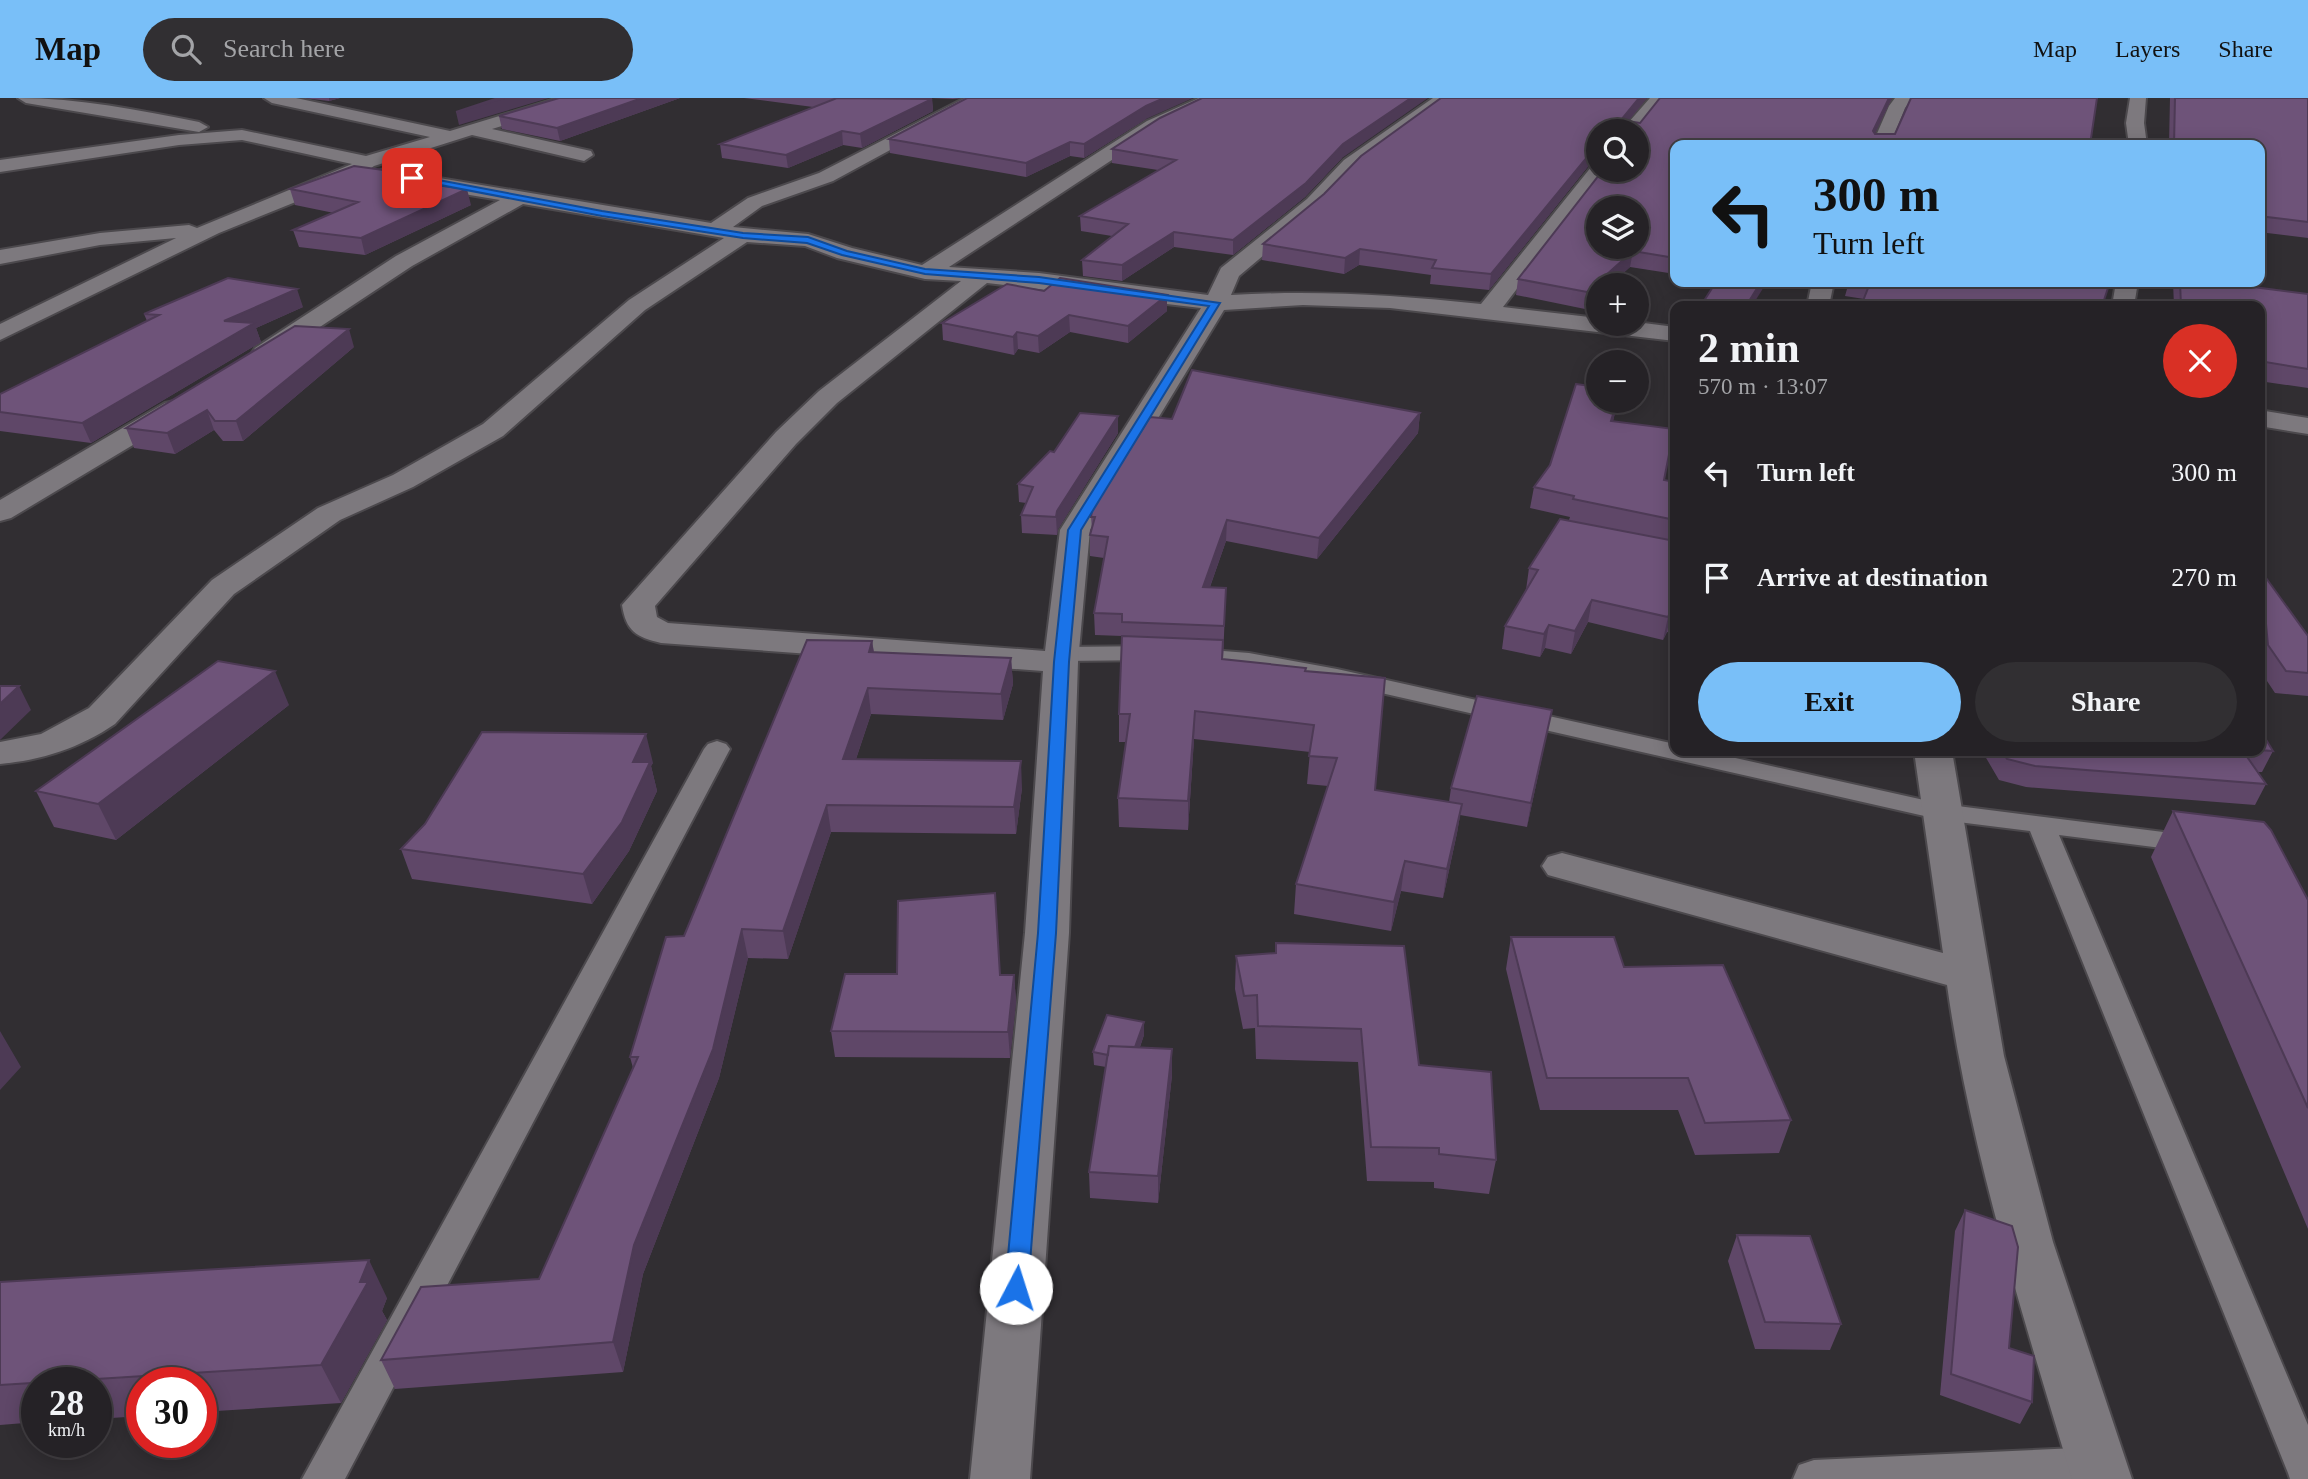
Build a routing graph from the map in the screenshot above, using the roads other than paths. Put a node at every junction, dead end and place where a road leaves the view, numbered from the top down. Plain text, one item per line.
1 (26, 98) edge
2 (155, 98) edge
3 (346, 98) edge
4 (576, 98) edge
5 (978, 98) edge
6 (1213, 98) edge
7 (1444, 98) edge
8 (1659, 98) edge
9 (1905, 98) edge
10 (2138, 98) edge
11 (933, 104) dead end
12 (320, 106) junction
13 (959, 108) junction
14 (266, 111) edge
15 (130, 113) junction
16 (1641, 119) edge
17 (218, 131) junction
18 (464, 134) junction
19 (242, 135) junction
20 (179, 140) junction
21 (1883, 140) edge
22 (2137, 140) edge
23 (584, 155) dead end
24 (0, 166) edge
25 (360, 167) junction
26 (1590, 182) edge
27 (519, 198) junction
28 (212, 229) junction
29 (715, 230) junction
30 (743, 236) junction
31 (0, 257) edge
32 (925, 272) junction
33 (982, 276) junction
34 (1216, 303) junction
35 (1488, 311) junction
36 (0, 333) edge
37 (1670, 333) edge
38 (243, 366) edge
39 (196, 396) edge
40 (2265, 419) edge
41 (2308, 426) edge
42 (2265, 431) edge
43 (2308, 438) edge
44 (0, 512) edge
45 (1062, 658) junction
46 (717, 749) dead end
47 (1670, 752) edge
48 (0, 753) edge
49 (1690, 756) edge
50 (1934, 756) edge
51 (1941, 813) junction
52 (2041, 825) junction
53 (2224, 847) edge
54 (1562, 866) dead end
55 (1969, 975) junction
56 (2100, 1472) edge
57 (2308, 1472) edge
58 (323, 1479) edge
59 (1000, 1479) edge
60 (1814, 1479) edge

1 - 15 street
2 - 15 street
3 - 12 street
4 - 18 street
5 - 13 street
6 - 32 street
7 - 34 street
8 - 16 street
9 - 21 street
10 - 22 street
11 - 13 street
12 - 14 street
12 - 18 street
13 - 29 street
14 - 17 street
15 - 17 street
17 - 19 street
17 - 20 street
18 - 23 street
18 - 25 street
19 - 20 street
19 - 25 street
20 - 24 street
25 - 27 street
25 - 28 street
26 - 35 street
27 - 29 street
27 - 38 street
28 - 31 street
28 - 36 street
29 - 30 street
30 - 32 street
30 - 48 street
32 - 33 street
33 - 34 street
33 - 45 street
34 - 35 street
34 - 45 street
35 - 37 street
39 - 44 street
40 - 41 street
42 - 43 street
45 - 47 lane
45 - 59 street
46 - 58 lane
49 - 51 lane
50 - 51 street
51 - 52 lane
51 - 55 street
52 - 53 lane
52 - 57 lane
54 - 55 street
55 - 56 street
56 - 60 lane

